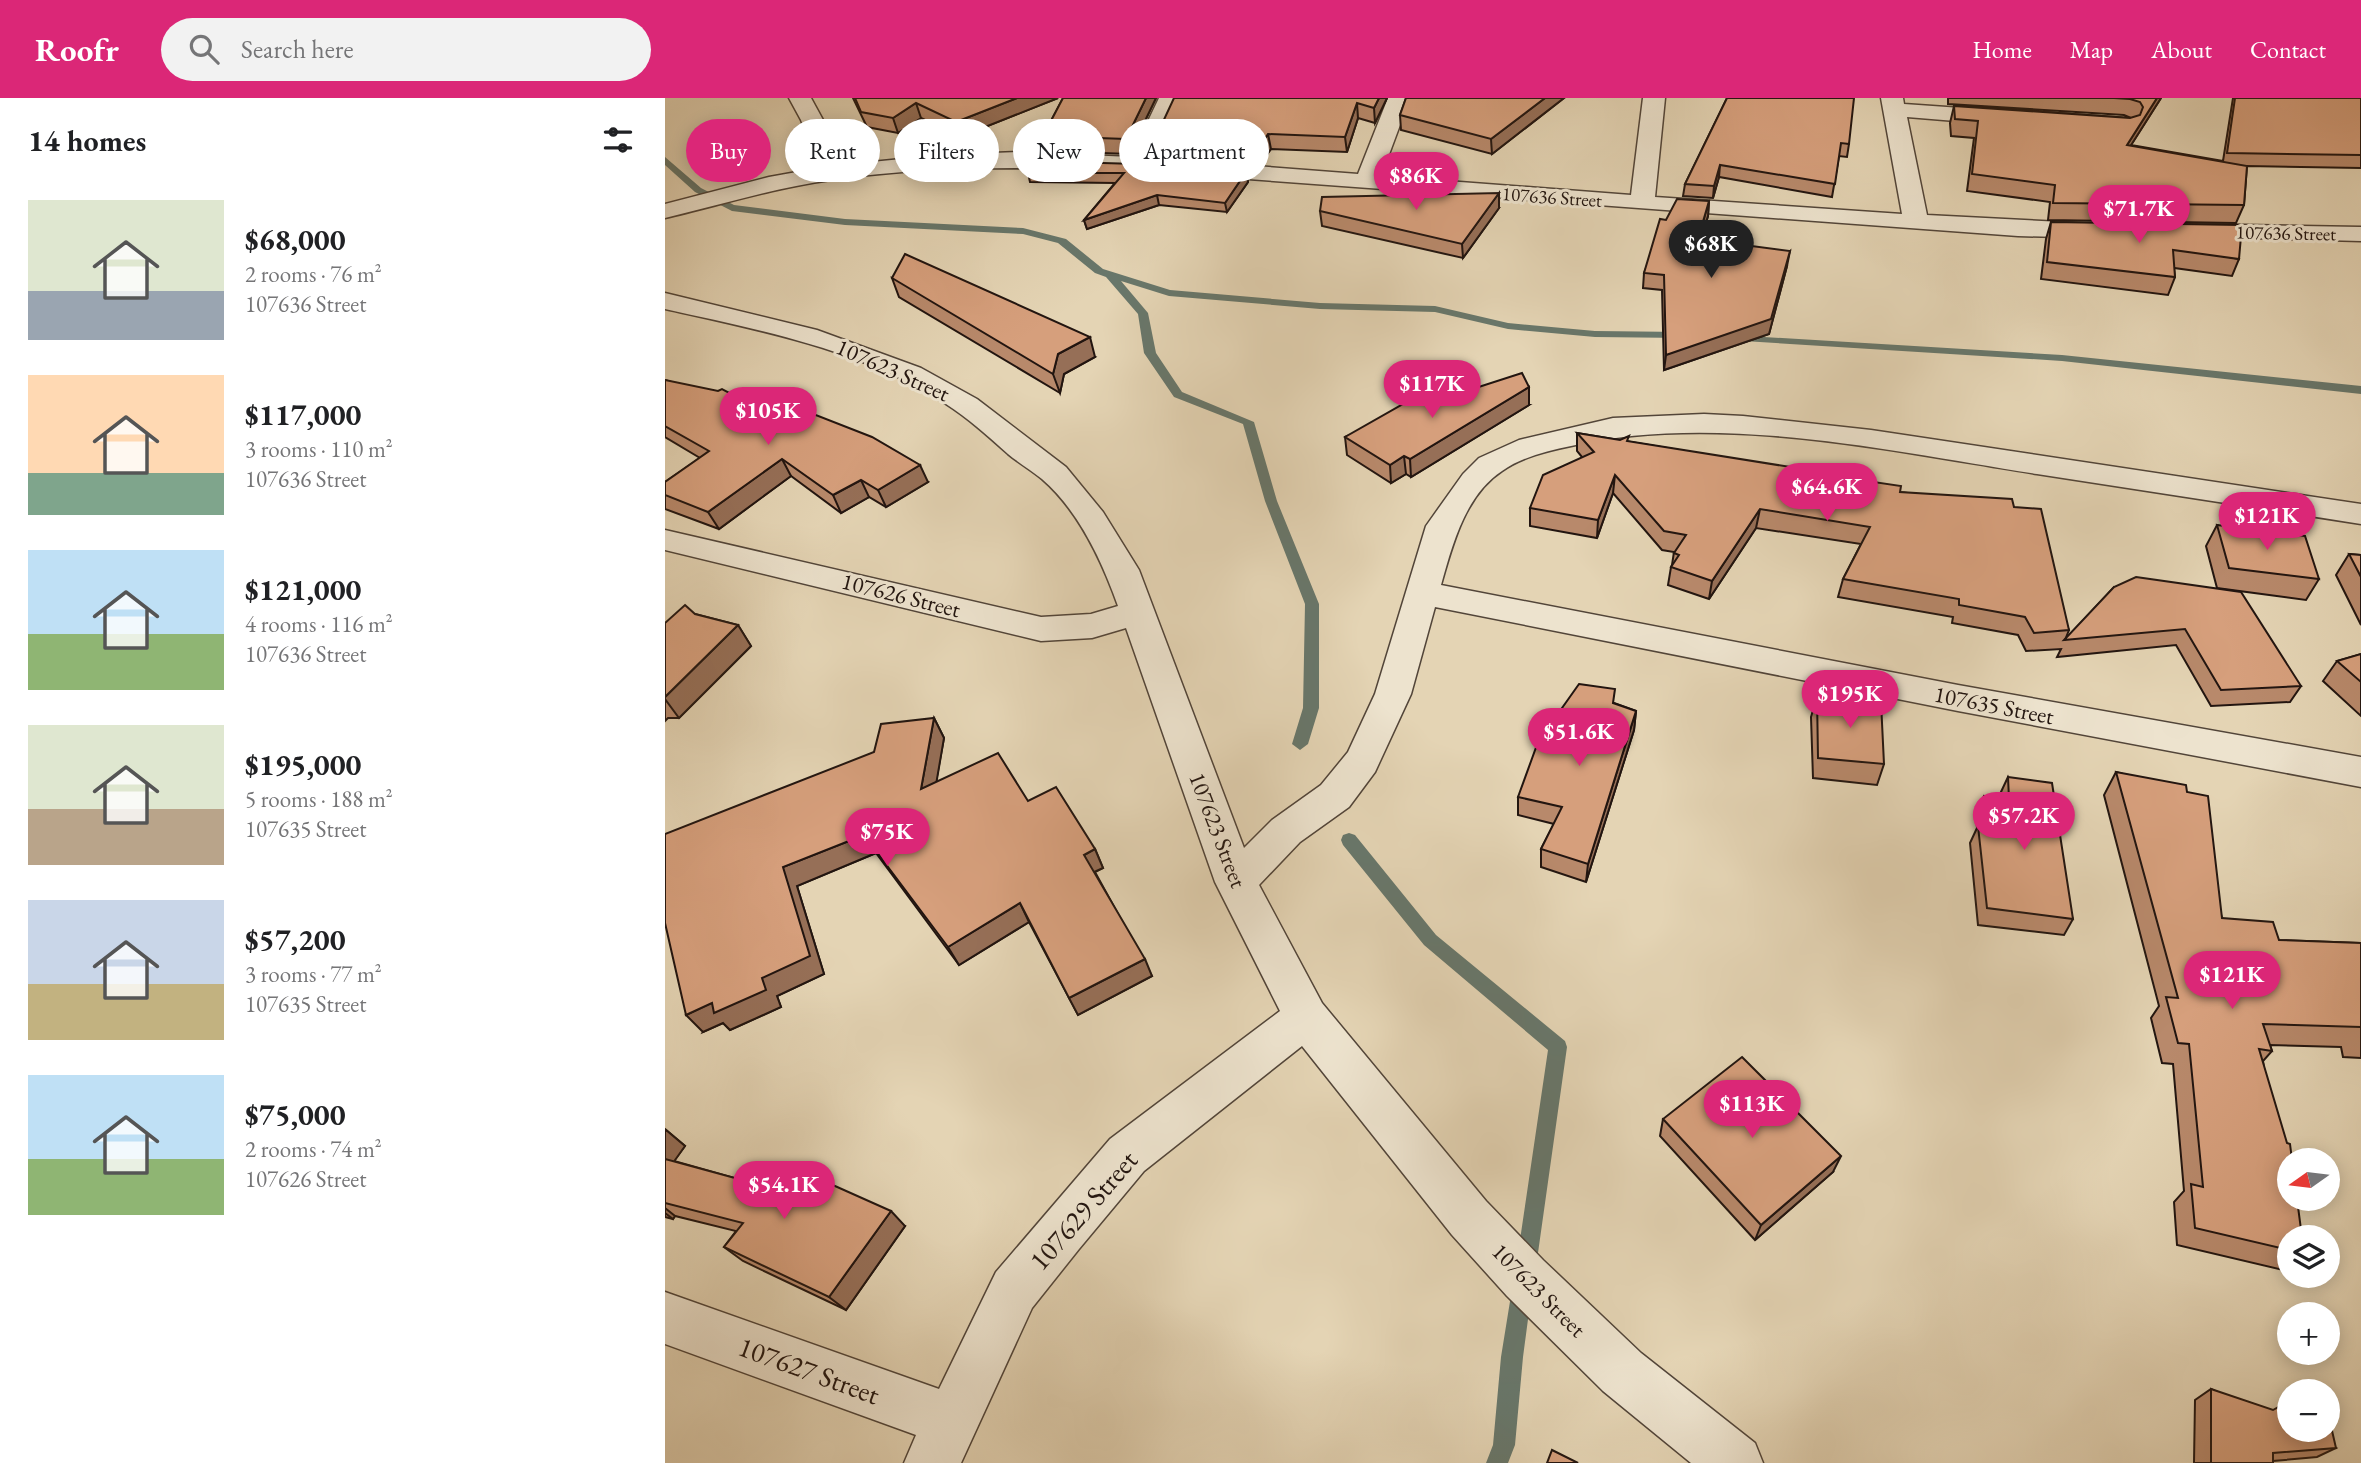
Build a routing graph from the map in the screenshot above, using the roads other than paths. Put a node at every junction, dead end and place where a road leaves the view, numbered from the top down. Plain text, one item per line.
1 (800, 98) edge
2 (1170, 98) edge
3 (1399, 98) edge
4 (1654, 99) edge
5 (1893, 104) edge
6 (811, 119) edge
7 (1160, 119) edge
8 (2029, 119) edge
9 (1119, 163) edge
10 (880, 169) edge
11 (1269, 174) edge
12 (1367, 181) junction
13 (788, 182) edge
14 (1642, 204) junction
15 (669, 210) edge
16 (1916, 222) junction
17 (2117, 231) edge
18 (2169, 231) edge
19 (2361, 234) edge
20 (665, 300) edge
21 (2361, 514) edge
22 (665, 540) edge
23 (1422, 593) junction
24 (1136, 612) junction
25 (2361, 772) edge
26 (1236, 882) junction
27 (1306, 1017) junction
28 (665, 1318) edge
29 (943, 1442) edge
30 (1735, 1463) edge

1 - 6 street
2 - 7 street
3 - 12 street
4 - 14 street
5 - 8 street
5 - 16 street
9 - 10 street, 107636 Street
11 - 12 street, 107636 Street
12 - 14 street, 107636 Street
13 - 15 street, 107636 Street
14 - 16 street, 107636 Street
16 - 17 street, 107636 Street
18 - 19 street, 107636 Street
20 - 24 street, 107623 Street
21 - 23 street
22 - 24 street, 107626 Street
23 - 25 street, 107635 Street
23 - 26 street
24 - 26 street, 107623 Street
26 - 27 street, 107623 Street
27 - 29 street, 107629 Street
27 - 30 street, 107623 Street
28 - 29 street, 107627 Street

